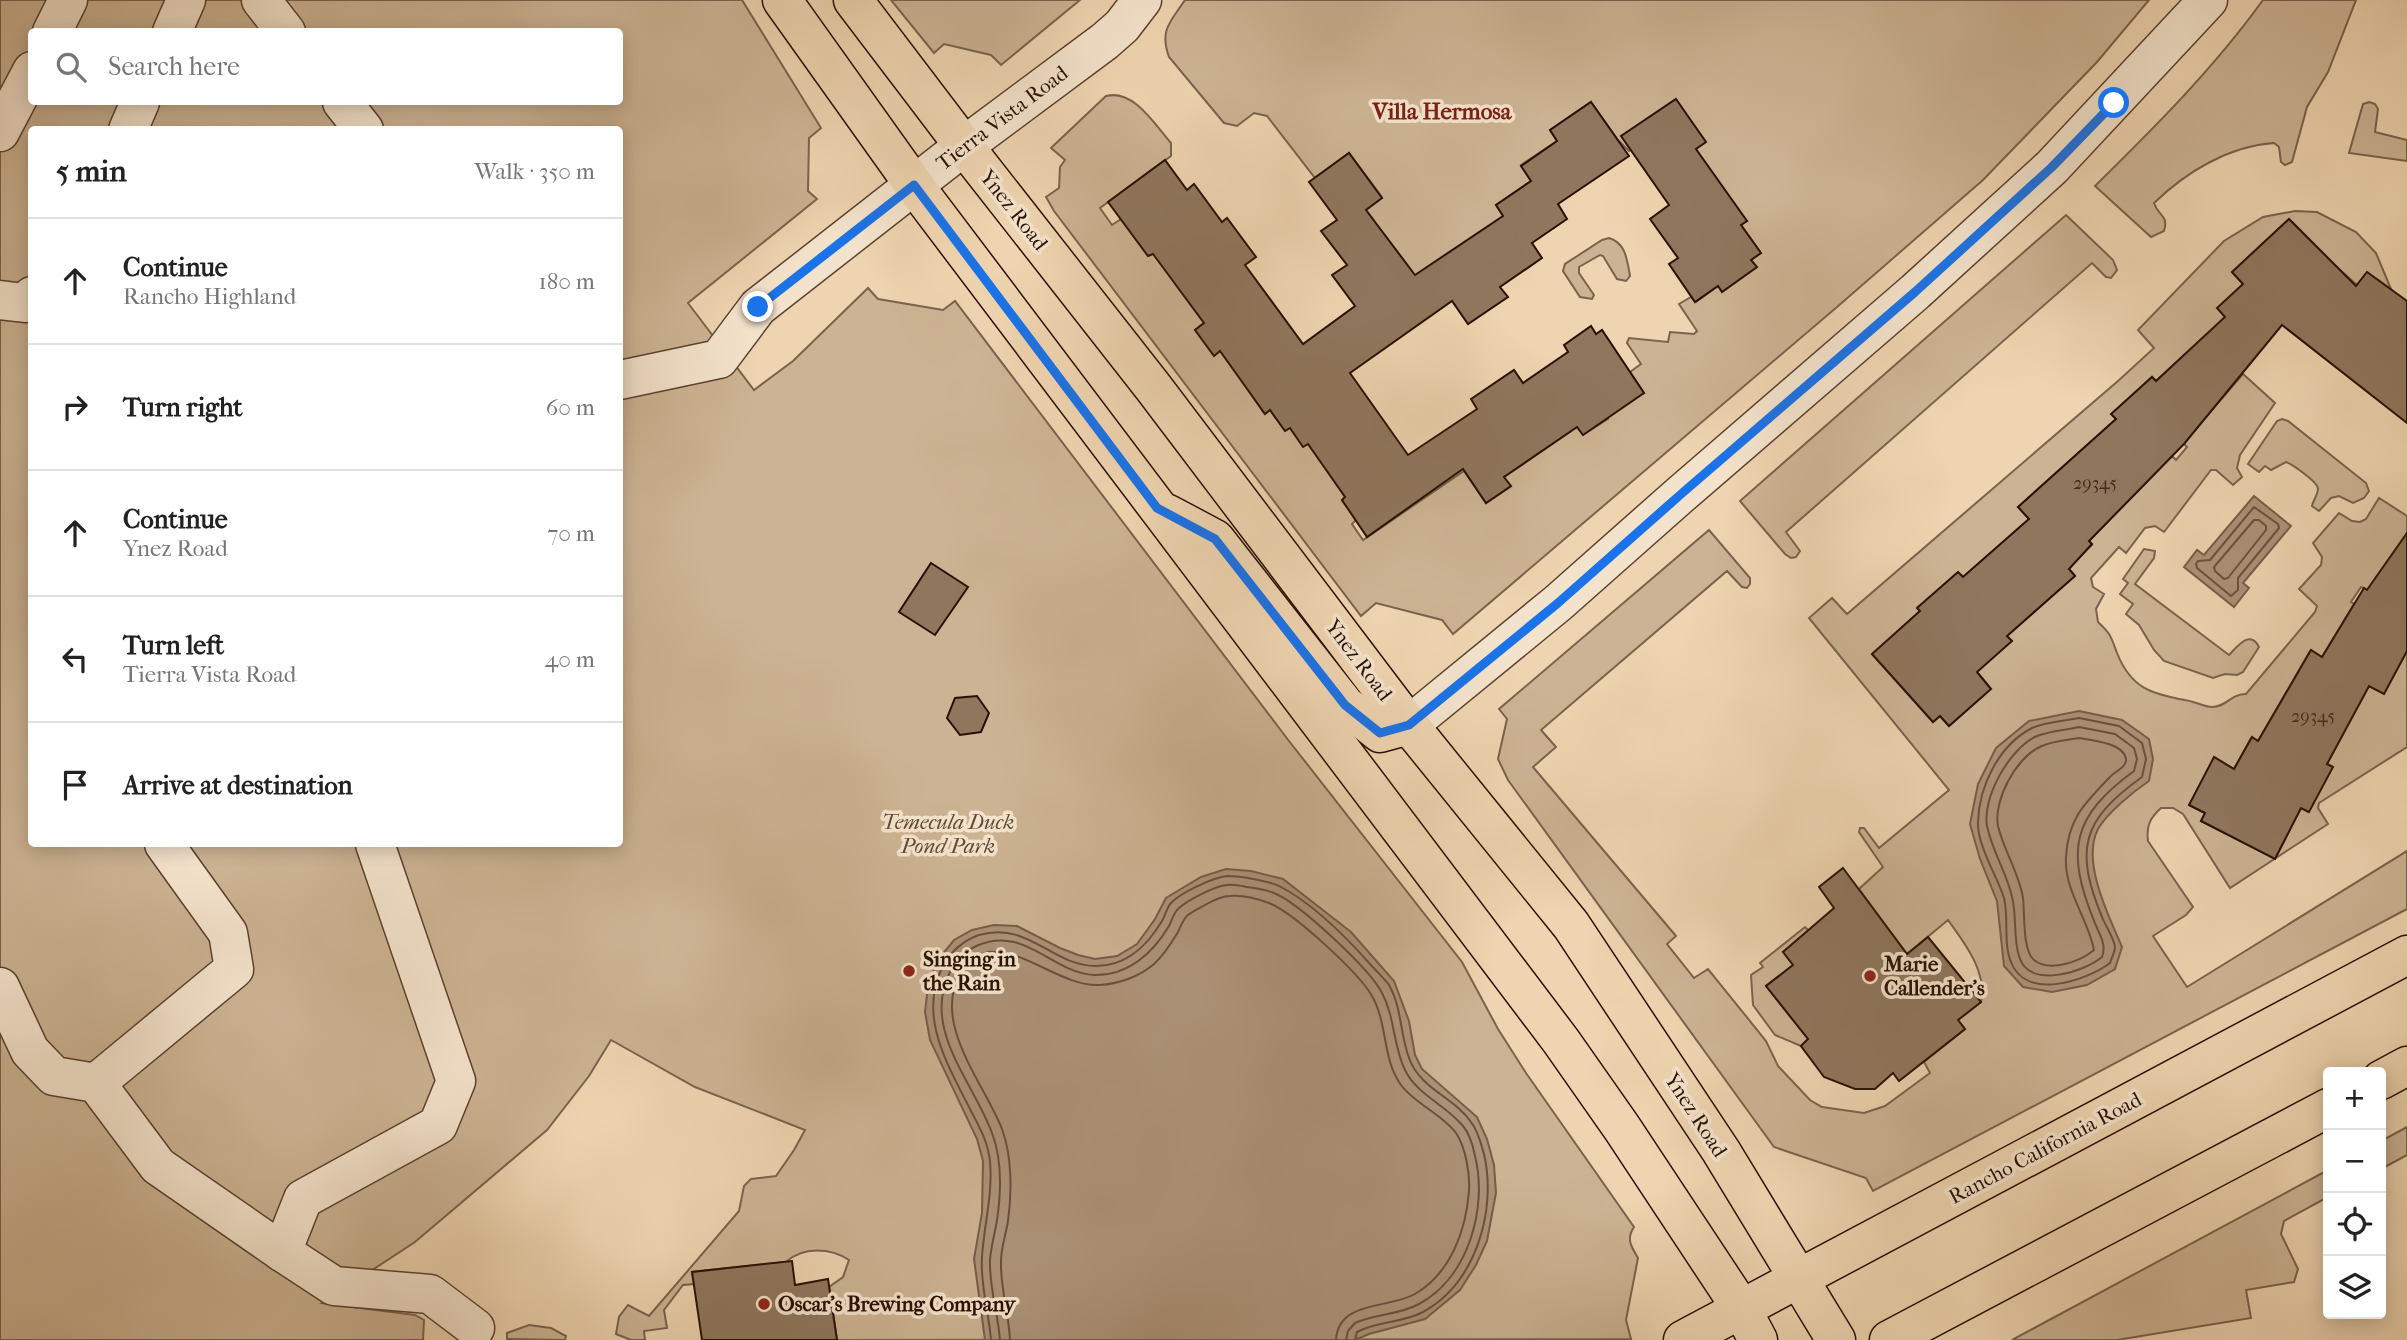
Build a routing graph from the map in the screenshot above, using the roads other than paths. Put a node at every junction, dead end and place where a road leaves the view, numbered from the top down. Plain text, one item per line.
1 (68, 0) edge
2 (186, 0) edge
3 (261, 0) edge
4 (782, 0) edge
5 (853, 0) edge
6 (1142, 0) edge
7 (2208, 0) edge
8 (54, 28) edge
9 (174, 28) edge
10 (283, 28) edge
11 (28, 79) edge
12 (139, 105) edge
13 (344, 105) edge
14 (130, 126) edge
15 (361, 126) edge
16 (0, 132) edge
17 (964, 146) junction
18 (914, 185) junction
19 (0, 300) edge
20 (28, 300) edge
21 (623, 379) edge
22 (1157, 508) junction
23 (1409, 725) junction
24 (166, 847) edge
25 (376, 847) edge
26 (2407, 955) edge
27 (0, 987) edge
28 (2407, 1066) edge
29 (2386, 1077) edge
30 (96, 1083) junction
31 (2323, 1111) edge
32 (282, 1252) junction
33 (1799, 1280) junction
34 (1749, 1324) edge
35 (475, 1328) dead end
36 (1684, 1340) edge
37 (1836, 1340) edge
38 (1889, 1340) edge

1 - 8 street
2 - 9 street
3 - 10 street
4 - 18 main road
5 - 17 main road, Ynez Road
6 - 17 street, Tierra Vista Road
7 - 23 street
11 - 16 street
12 - 14 street
13 - 15 street
17 - 18 street, Tierra Vista Road
17 - 23 main road, Ynez Road
18 - 21 street, Tierra Vista Road
18 - 22 main road
19 - 20 street
22 - 23 main road
22 - 34 main road
23 - 33 main road, Ynez Road
24 - 30 street
25 - 32 street
26 - 33 main road, Rancho California Road
27 - 30 street
28 - 29 main road
30 - 32 street
31 - 38 main road
32 - 35 street
33 - 34 main road, Rancho California Road
33 - 37 main road, Ynez Road
34 - 36 main road, Rancho California Road

